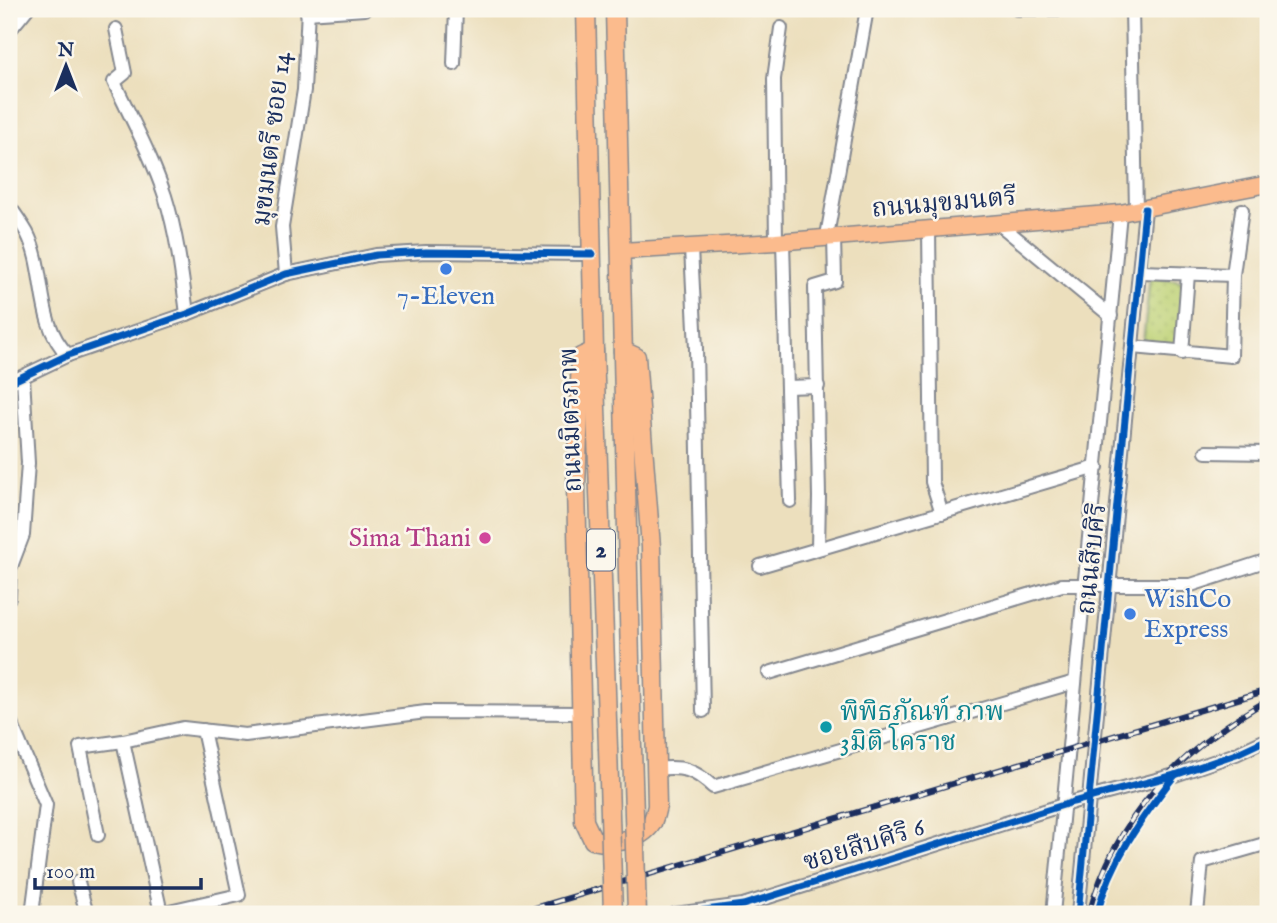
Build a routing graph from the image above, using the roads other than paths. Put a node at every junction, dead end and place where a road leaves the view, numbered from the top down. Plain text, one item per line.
1 (27, 9) edge
2 (365, 9) edge
3 (456, 9) edge
4 (586, 9) edge
5 (615, 9) edge
6 (867, 9) edge
7 (1017, 9) edge
8 (1063, 9) edge
9 (1132, 9) edge
10 (308, 11) edge
11 (781, 28) dead end
12 (116, 29) dead end
13 (9, 31) edge
14 (454, 64) dead end
15 (1268, 184) edge
16 (9, 206) edge
17 (1134, 210) junction
18 (1242, 210) dead end
19 (998, 223) junction
20 (929, 229) junction
21 (830, 236) junction
22 (779, 241) junction
23 (691, 248) junction
24 (621, 251) junction
25 (592, 254) junction
26 (1140, 272) junction
27 (286, 274) junction
28 (1188, 274) junction
29 (1233, 275) junction
30 (187, 314) junction
31 (1111, 316) junction
32 (1133, 347) junction
33 (594, 351) junction
34 (623, 351) junction
35 (1182, 353) junction
36 (68, 355) junction
37 (23, 377) junction
38 (9, 383) edge
39 (818, 386) junction
40 (787, 387) junction
41 (1206, 452) dead end
42 (1268, 453) edge
43 (1097, 467) junction
44 (790, 501) dead end
45 (942, 513) junction
46 (818, 548) junction
47 (1268, 560) edge
48 (760, 566) dead end
49 (1085, 584) junction
50 (1111, 586) junction
51 (9, 598) edge
52 (769, 673) dead end
53 (1075, 682) junction
54 (703, 711) dead end
55 (581, 713) junction
56 (9, 718) edge
57 (203, 730) junction
58 (1268, 739) edge
59 (122, 741) junction
60 (657, 769) junction
61 (1089, 799) junction
62 (1063, 806) junction
63 (98, 835) dead end
64 (1268, 843) edge
65 (78, 882) dead end
66 (32, 914) edge
67 (87, 914) edge
68 (159, 914) edge
69 (613, 914) edge
70 (637, 914) edge
71 (675, 914) edge
72 (1053, 914) edge
73 (1078, 914) edge
74 (1197, 914) edge

1 - 13 street
2 - 10 street
3 - 14 street
4 - 25 highway, ถนนมิตรภาพ / 2
5 - 24 highway, ถนนมิตรภาพ / 2
6 - 21 street
7 - 8 street
9 - 17 street
10 - 27 street, มุขมนตรี ซอย 14
11 - 22 street
12 - 30 street
15 - 17 main road, ถนนมุขมนตรี
16 - 36 street
17 - 19 main road, ถนนมุขมนตรี
17 - 26 street, ถนนสืบศิริ
17 - 31 street, ถนนสืบศิริ
18 - 29 street
19 - 20 main road, ถนนมุขมนตรี
19 - 31 street
20 - 21 main road, ถนนมุขมนตรี
20 - 45 street
21 - 22 main road, ถนนมุขมนตรี
21 - 39 street
22 - 23 main road, ถนนมุขมนตรี
22 - 40 street
23 - 24 main road, ถนนมุขมนตรี
23 - 54 street
24 - 34 highway, ถนนมิตรภาพ / 2
25 - 27 street
25 - 33 highway, ถนนมิตรภาพ / 2
26 - 28 street
26 - 32 street, ถนนสืบศิริ
27 - 30 street
28 - 29 street
28 - 35 street
29 - 35 street
30 - 36 street
31 - 43 street, ถนนสืบศิริ
32 - 35 street
32 - 50 street, ถนนสืบศิริ
33 - 55 highway
33 - 69 highway, ถนนมิตรภาพ / 2, bridge
34 - 60 highway
34 - 70 highway, ถนนมิตรภาพ / 2, bridge
36 - 37 street
37 - 38 street
37 - 51 street
39 - 40 street
39 - 46 street
40 - 44 street
41 - 42 street
43 - 45 street
43 - 49 street, ถนนสืบศิริ
45 - 46 street
46 - 48 street
47 - 50 street
49 - 50 street
49 - 52 street
49 - 53 street, ถนนสืบศิริ
50 - 61 street, ถนนสืบศิริ
53 - 60 street
53 - 62 street, ถนนสืบศิริ
55 - 57 street
55 - 60 highway
56 - 66 street
57 - 59 street
57 - 68 street
58 - 61 street
59 - 63 street
59 - 68 street
61 - 62 street, ซอยสืบศิริ 6
61 - 73 street, ถนนสืบศิริ
62 - 71 street, ซอยสืบศิริ 6
62 - 72 street, ถนนสืบศิริ
64 - 74 street
65 - 67 street

